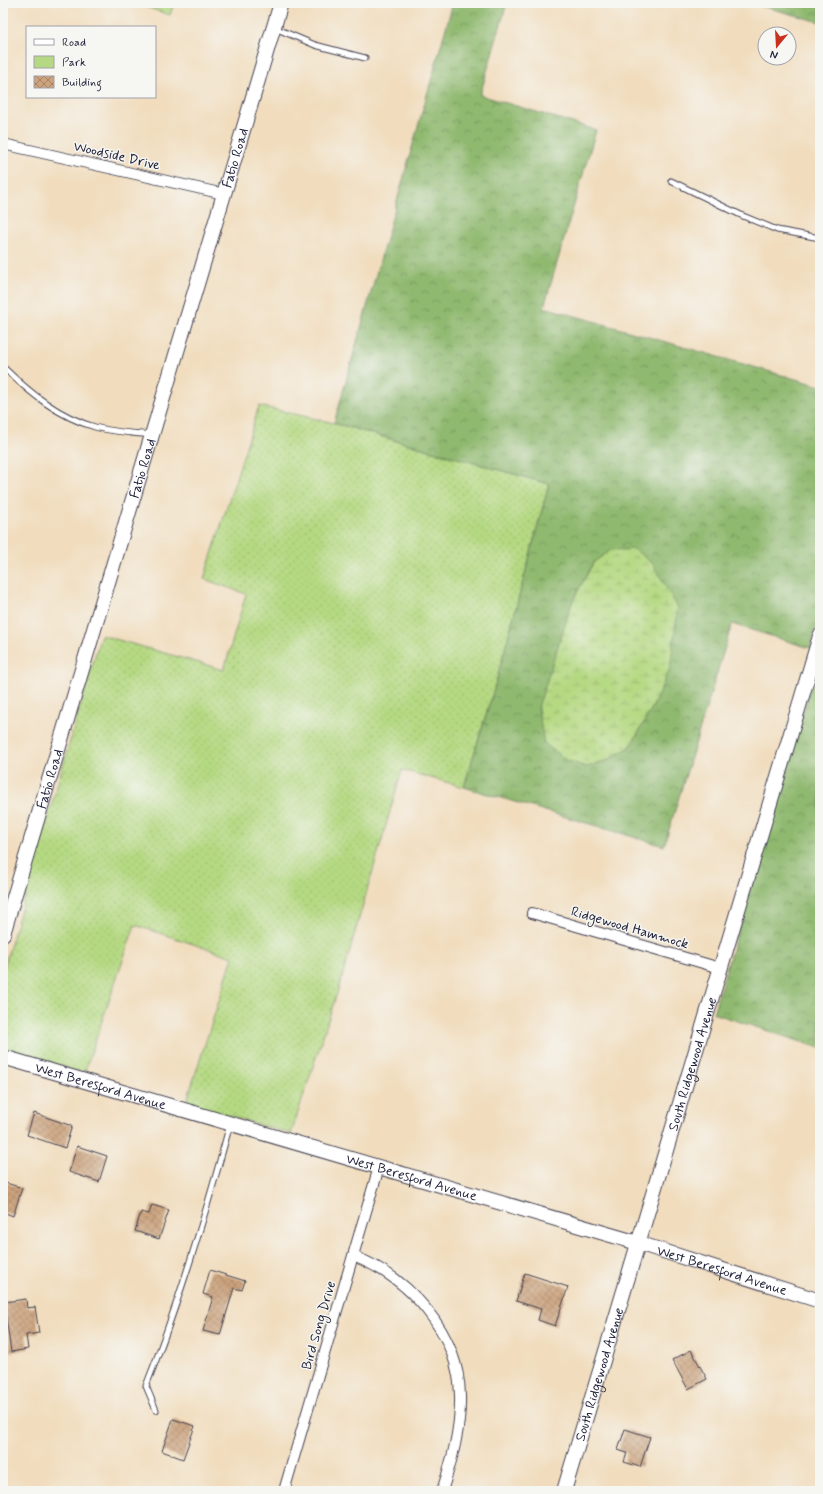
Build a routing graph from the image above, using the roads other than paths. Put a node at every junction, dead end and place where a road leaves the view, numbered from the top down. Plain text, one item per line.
1 (281, 3) edge
2 (274, 27) junction
3 (365, 58) dead end
4 (3, 144) edge
5 (671, 181) dead end
6 (224, 194) junction
7 (820, 238) edge
8 (3, 367) edge
9 (152, 436) junction
10 (820, 636) edge
11 (532, 913) dead end
12 (3, 934) edge
13 (720, 968) junction
14 (3, 1057) edge
15 (231, 1123) junction
16 (379, 1167) junction
17 (638, 1243) junction
18 (353, 1256) junction
19 (820, 1300) edge
20 (156, 1410) dead end
21 (284, 1491) edge
22 (442, 1491) edge
23 (564, 1491) edge

1 - 2 street, Fatio Road
2 - 3 lane
2 - 6 street, Fatio Road
4 - 6 street, Woodside Drive
5 - 7 lane
6 - 9 street, Fatio Road
8 - 9 lane
9 - 12 street, Fatio Road
10 - 13 street, South Ridgewood Avenue
11 - 13 street, Ridgewood Hammock
13 - 17 street, South Ridgewood Avenue
14 - 15 street, West Beresford Avenue
15 - 16 street, West Beresford Avenue
15 - 20 lane
16 - 17 street, West Beresford Avenue
16 - 18 street, Bird Song Drive
17 - 19 street, West Beresford Avenue
17 - 23 street, South Ridgewood Avenue
18 - 21 street, Bird Song Drive
18 - 22 street

